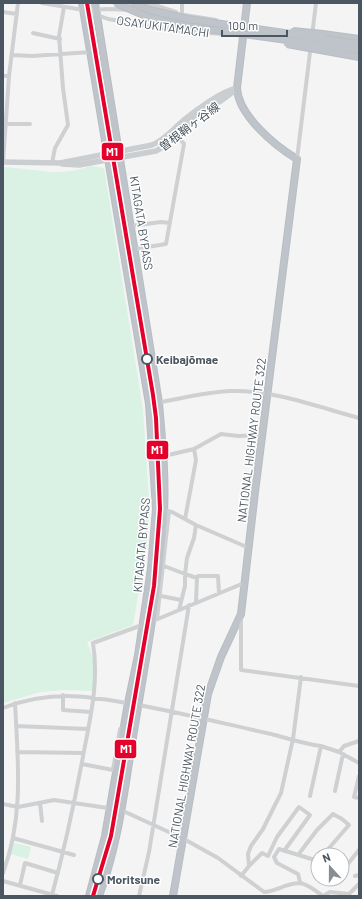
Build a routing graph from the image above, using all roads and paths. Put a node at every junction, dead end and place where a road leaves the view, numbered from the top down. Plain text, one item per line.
1 (18, 3) edge
2 (42, 3) edge
3 (82, 3) edge
4 (95, 3) edge
5 (116, 3) edge
6 (132, 3) edge
7 (148, 3) edge
8 (182, 3) edge
9 (247, 3) edge
10 (316, 3) edge
11 (64, 8) junction
12 (84, 10) junction
13 (3, 12) edge
14 (97, 12) junction
15 (17, 14) junction
16 (183, 14) junction
17 (243, 26) junction
18 (195, 28) junction
19 (181, 31) junction
20 (33, 33) dead end
21 (243, 35) junction
22 (313, 35) junction
23 (60, 39) junction
24 (359, 41) edge
25 (311, 46) junction
26 (359, 51) edge
27 (92, 52) junction
28 (12, 55) junction
29 (61, 55) junction
30 (359, 57) edge
31 (3, 76) edge
32 (9, 76) junction
33 (237, 88) junction
34 (5, 103) edge
35 (6, 124) junction
36 (30, 124) dead end
37 (177, 135) junction
38 (120, 155) junction
39 (109, 156) junction
40 (297, 159) junction
41 (3, 162) edge
42 (52, 163) junction
43 (170, 223) junction
44 (131, 226) junction
45 (135, 249) junction
46 (267, 394) junction
47 (159, 403) junction
48 (149, 404) junction
49 (359, 418) edge
50 (263, 435) junction
51 (194, 449) junction
52 (164, 456) junction
53 (156, 509) junction
54 (166, 511) junction
55 (185, 519) junction
56 (196, 525) junction
57 (249, 548) junction
58 (164, 566) junction
59 (185, 574) junction
60 (197, 578) junction
61 (244, 583) junction
62 (218, 593) junction
63 (160, 596) junction
64 (181, 600) junction
65 (196, 602) junction
66 (189, 605) junction
67 (178, 610) junction
68 (241, 614) junction
69 (155, 620) junction
70 (143, 625) junction
71 (302, 677) junction
72 (359, 686) edge
73 (63, 695) junction
74 (94, 697) junction
75 (15, 703) junction
76 (128, 703) junction
77 (138, 706) junction
78 (3, 708) edge
79 (91, 712) junction
80 (173, 712) junction
81 (204, 719) junction
82 (16, 726) junction
83 (124, 728) junction
84 (88, 729) junction
85 (293, 739) junction
86 (359, 741) edge
87 (321, 746) junction
88 (17, 752) junction
89 (341, 753) junction
90 (83, 754) junction
91 (82, 764) junction
92 (359, 764) edge
93 (359, 776) edge
94 (335, 791) dead end
95 (310, 796) dead end
96 (359, 798) edge
97 (40, 803) junction
98 (74, 803) junction
99 (3, 804) edge
100 (18, 807) junction
101 (111, 808) junction
102 (121, 810) junction
103 (42, 821) dead end
104 (154, 825) junction
105 (13, 838) junction
106 (184, 839) junction
107 (330, 847) edge
108 (284, 851) junction
109 (64, 852) junction
110 (358, 852) edge
111 (74, 855) dead end
112 (298, 855) junction
113 (310, 859) edge
114 (350, 861) edge
115 (249, 866) junction
116 (3, 872) edge
117 (58, 873) junction
118 (241, 876) junction
119 (3, 881) edge
120 (300, 882) junction
121 (359, 884) edge
122 (20, 885) junction
123 (42, 894) edge
124 (270, 894) edge
125 (54, 895) edge
126 (89, 896) edge
127 (99, 896) edge
128 (139, 896) edge
129 (173, 896) edge
130 (323, 896) edge

1 - 15 street
2 - 11 street, OSAYUKITAMACHI
3 - 12 highway, KITAGATA BYPASS
4 - 14 highway, KITAGATA BYPASS
5 - 18 highway, bridge
6 - 17 highway, bridge
7 - 16 street
8 - 16 street
9 - 17 highway
10 - 22 street
11 - 12 street, OSAYUKITAMACHI
11 - 23 street
12 - 14 street, OSAYUKITAMACHI
12 - 27 highway, KITAGATA BYPASS
13 - 15 street
14 - 16 street, OSAYUKITAMACHI
14 - 19 street, OSAYUKITAMACHI
14 - 38 highway, KITAGATA BYPASS
15 - 28 street
16 - 17 street, OSAYUKITAMACHI
16 - 19 street
17 - 21 highway
17 - 22 main road
17 - 24 highway, bridge
18 - 26 highway, bridge
18 - 30 highway, bridge
19 - 21 street, OSAYUKITAMACHI
20 - 23 street
21 - 25 main road
21 - 33 highway
22 - 24 main road
22 - 25 street
23 - 29 street
25 - 26 main road
25 - 40 street
27 - 29 street
27 - 39 highway, KITAGATA BYPASS
28 - 29 street
28 - 32 street
29 - 42 street
31 - 32 street
32 - 34 street
33 - 37 main road, 曽根鞘ヶ谷線
33 - 38 main road, 曽根鞘ヶ谷線
33 - 40 highway
34 - 35 street
35 - 36 street
35 - 41 street
37 - 38 main road, 曽根鞘ヶ谷線
37 - 43 street
38 - 39 main road, 曽根鞘ヶ谷線
38 - 44 highway, KITAGATA BYPASS
39 - 42 main road, 曽根鞘ヶ谷線
39 - 48 highway, KITAGATA BYPASS
40 - 46 highway, NATIONAL HIGHWAY ROUTE 322
41 - 42 main road, 曽根鞘ヶ谷線
43 - 44 street
43 - 45 street
44 - 45 highway, KITAGATA BYPASS
45 - 47 highway, KITAGATA BYPASS
46 - 47 street
46 - 49 street
46 - 50 highway, NATIONAL HIGHWAY ROUTE 322
47 - 48 street
47 - 52 highway, KITAGATA BYPASS
48 - 53 highway, KITAGATA BYPASS
50 - 51 street
50 - 57 highway, NATIONAL HIGHWAY ROUTE 322
51 - 52 street
51 - 55 street
52 - 54 highway, KITAGATA BYPASS
53 - 54 street
53 - 70 highway, KITAGATA BYPASS
54 - 55 street
54 - 58 street
54 - 69 highway, KITAGATA BYPASS
55 - 56 street
56 - 57 street
56 - 59 street
57 - 61 highway, NATIONAL HIGHWAY ROUTE 322
58 - 59 street
58 - 63 street
59 - 60 street
59 - 64 street
60 - 62 street
60 - 65 street
61 - 62 street
61 - 68 highway, NATIONAL HIGHWAY ROUTE 322
62 - 65 street
63 - 64 street
63 - 69 street
64 - 67 street
65 - 66 street
66 - 67 street
66 - 80 street
67 - 69 street
68 - 71 street
68 - 81 highway, NATIONAL HIGHWAY ROUTE 322
69 - 70 street
69 - 77 highway, KITAGATA BYPASS
70 - 74 street
70 - 76 highway, KITAGATA BYPASS
71 - 72 street
71 - 85 street
73 - 74 street
73 - 75 street
73 - 79 street
74 - 76 street
74 - 79 street
75 - 78 street
75 - 82 street
76 - 77 street
76 - 83 highway, KITAGATA BYPASS
77 - 80 street
77 - 102 highway, KITAGATA BYPASS
79 - 84 street
80 - 81 street
80 - 104 street
81 - 85 street
81 - 106 highway, NATIONAL HIGHWAY ROUTE 322
82 - 84 street
82 - 88 street
83 - 91 street
83 - 101 highway, KITAGATA BYPASS
84 - 90 street
85 - 87 street
85 - 115 street
86 - 89 street
87 - 89 street
87 - 95 street
88 - 90 street
88 - 100 street
89 - 92 street
89 - 94 street
90 - 91 street
91 - 98 street
93 - 96 street
97 - 98 street
97 - 100 street
97 - 103 street
98 - 101 street
98 - 109 street
99 - 100 street
100 - 105 street
101 - 102 street
101 - 126 highway, KITAGATA BYPASS
102 - 104 street
102 - 127 highway, KITAGATA BYPASS
104 - 106 street
104 - 128 street
105 - 109 street
105 - 116 street
106 - 118 street
106 - 129 highway, NATIONAL HIGHWAY ROUTE 322
107 - 112 street
108 - 112 street
108 - 115 street
108 - 120 street
109 - 111 street
109 - 117 street
110 - 114 street
112 - 113 street
115 - 118 street
117 - 122 street
117 - 125 street
118 - 124 street
119 - 122 street
120 - 124 street
120 - 130 street
121 - 130 street
122 - 123 street
123 - 125 street

